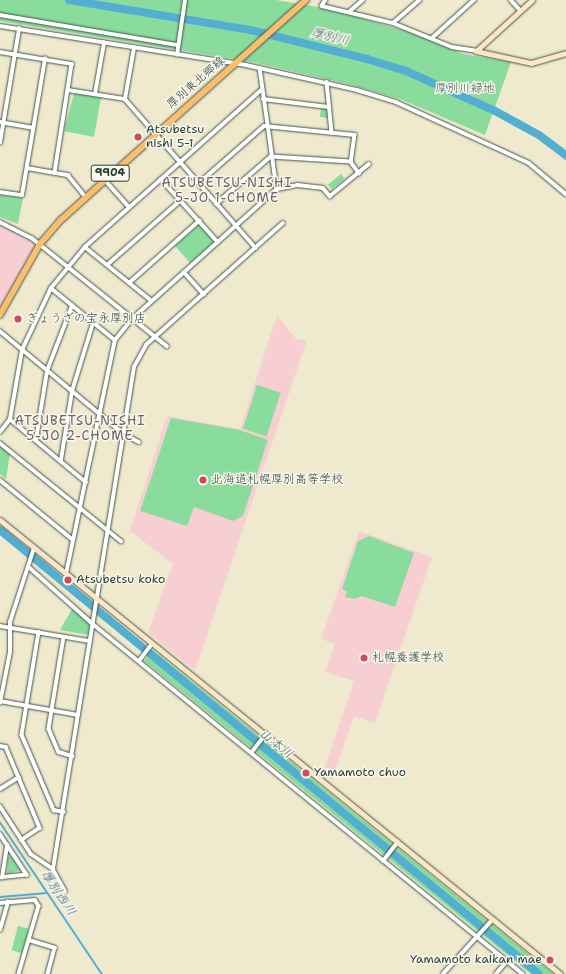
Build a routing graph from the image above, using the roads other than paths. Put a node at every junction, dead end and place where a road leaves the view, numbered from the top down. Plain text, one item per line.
1 (185, 0) edge
2 (306, 0) edge
3 (326, 0) edge
4 (363, 0) edge
5 (419, 0) edge
6 (474, 0) edge
7 (511, 0) edge
8 (532, 0) edge
9 (520, 10) junction
10 (350, 12) junction
11 (0, 15) edge
12 (393, 23) junction
13 (0, 26) edge
14 (19, 29) junction
15 (432, 38) junction
16 (104, 43) junction
17 (177, 45) junction
18 (134, 48) junction
19 (476, 51) junction
20 (0, 52) edge
21 (566, 53) edge
22 (177, 54) junction
23 (15, 55) junction
24 (45, 59) junction
25 (234, 64) junction
26 (260, 68) junction
27 (327, 82) junction
28 (68, 90) junction
29 (261, 90) junction
30 (95, 94) junction
31 (125, 99) junction
32 (263, 99) junction
33 (330, 107) junction
34 (2, 122) edge
35 (267, 126) junction
36 (33, 128) junction
37 (155, 133) junction
38 (332, 133) junction
39 (0, 143) edge
40 (271, 157) junction
41 (180, 162) junction
42 (351, 162) junction
43 (368, 164) dead end
44 (27, 168) junction
45 (54, 173) junction
46 (358, 173) junction
47 (104, 179) junction
48 (161, 179) junction
49 (199, 183) junction
50 (277, 189) junction
51 (0, 192) edge
52 (566, 194) edge
53 (85, 196) junction
54 (181, 200) junction
55 (217, 204) junction
56 (129, 207) junction
57 (199, 221) junction
58 (0, 222) edge
59 (283, 223) dead end
60 (236, 225) junction
61 (218, 242) junction
62 (40, 244) junction
63 (85, 247) junction
64 (256, 248) junction
65 (107, 265) junction
66 (68, 268) junction
67 (184, 272) junction
68 (129, 283) junction
69 (51, 288) junction
70 (204, 294) junction
71 (152, 301) junction
72 (72, 306) junction
73 (0, 315) edge
74 (133, 318) junction
75 (93, 323) junction
76 (0, 330) edge
77 (156, 337) junction
78 (115, 340) junction
79 (167, 346) dead end
80 (22, 350) junction
81 (47, 371) junction
82 (72, 392) junction
83 (98, 412) junction
84 (10, 419) junction
85 (0, 432) edge
86 (124, 434) junction
87 (36, 440) junction
88 (139, 442) dead end
89 (0, 443) edge
90 (61, 460) junction
91 (0, 480) edge
92 (86, 482) junction
93 (78, 507) junction
94 (0, 520) edge
95 (108, 531) junction
96 (72, 539) junction
97 (121, 541) dead end
98 (34, 551) junction
99 (29, 567) junction
100 (66, 574) junction
101 (97, 599) junction
102 (93, 622) junction
103 (0, 626) edge
104 (9, 627) junction
105 (39, 632) junction
106 (64, 637) junction
107 (90, 641) junction
108 (152, 644) junction
109 (140, 659) junction
110 (0, 702) edge
111 (27, 705) junction
112 (52, 709) junction
113 (78, 715) junction
114 (266, 734) junction
115 (0, 746) edge
116 (252, 752) junction
117 (72, 756) junction
118 (19, 777) junction
119 (0, 789) edge
120 (0, 806) edge
121 (64, 812) junction
122 (0, 834) edge
123 (22, 840) junction
124 (398, 842) junction
125 (8, 845) junction
126 (384, 860) junction
127 (53, 869) junction
128 (1, 878) edge
129 (65, 891) dead end
130 (8, 902) junction
131 (0, 903) edge
132 (493, 919) junction
133 (0, 930) edge
134 (478, 936) junction
135 (29, 940) junction
136 (507, 961) junction
137 (19, 974) edge
138 (48, 974) edge
139 (443, 974) edge
140 (496, 974) edge
141 (522, 974) edge
142 (560, 974) edge

1 - 17 street
2 - 25 main road, 厚別東北郷線 / 9904
3 - 10 street
4 - 10 street
5 - 12 street
6 - 15 street
7 - 9 street
8 - 9 street
9 - 19 street
10 - 12 street
11 - 17 street
12 - 15 street
13 - 14 street
14 - 16 street
14 - 23 street
15 - 19 street
16 - 18 street
16 - 30 street
17 - 22 street
18 - 22 street
18 - 31 street
19 - 21 street
20 - 23 street
22 - 25 street
23 - 24 street
23 - 34 street
24 - 28 street
24 - 36 street
25 - 26 street
25 - 37 main road, 厚別東北郷線 / 9904
26 - 27 street
26 - 29 street
27 - 33 street
27 - 52 street
28 - 30 street
28 - 45 street
29 - 32 street
29 - 41 street
30 - 31 street
31 - 37 street
32 - 33 street
32 - 35 street
33 - 38 street
34 - 36 street
34 - 39 street
35 - 38 street
35 - 40 street
35 - 49 street
36 - 44 street
37 - 41 street
37 - 47 main road, 厚別東北郷線 / 9904
38 - 42 street
40 - 42 street
40 - 50 street
40 - 55 street
41 - 48 street
41 - 49 street
42 - 46 street
43 - 46 street
44 - 45 street
44 - 51 street
45 - 53 street
46 - 50 street
47 - 53 main road, 厚別東北郷線 / 9904
47 - 56 street
48 - 54 street
48 - 56 street
49 - 55 street
50 - 60 street
53 - 62 main road, 厚別東北郷線 / 9904
54 - 57 street
54 - 65 street
55 - 60 street
56 - 63 street
57 - 61 street
57 - 68 street
58 - 62 street
59 - 64 street
60 - 61 street
60 - 64 street
61 - 67 street
62 - 66 street
62 - 73 main road, 厚別東北郷線 / 9904
63 - 65 street
63 - 66 street
64 - 70 street
65 - 68 street
66 - 69 street
66 - 74 street
67 - 70 street
67 - 71 street
68 - 71 street
69 - 72 street
69 - 80 street
70 - 77 street
71 - 74 street
72 - 75 street
72 - 81 street
74 - 77 street
74 - 78 street
75 - 78 street
75 - 82 street
76 - 80 street
77 - 79 street
77 - 86 street
78 - 83 street
80 - 81 street
80 - 84 street
81 - 82 street
81 - 87 street
82 - 83 street
82 - 90 street
83 - 86 street
83 - 92 street
84 - 85 street
84 - 87 street
86 - 88 street
86 - 95 street
87 - 90 street
89 - 93 street
90 - 92 street
91 - 96 street
92 - 93 street
93 - 95 street
93 - 96 street
94 - 98 street
95 - 97 street
95 - 101 street
96 - 100 street
98 - 99 street
98 - 100 street
99 - 102 street
99 - 104 street
100 - 101 street
101 - 102 street
101 - 108 street
102 - 107 street
102 - 109 street
103 - 104 street
104 - 105 street
104 - 110 street
105 - 106 street
105 - 111 street
106 - 107 street
106 - 112 street
107 - 113 street
108 - 109 street
108 - 114 street
109 - 116 street
110 - 111 street
111 - 112 street
111 - 121 street
112 - 113 street
112 - 117 street
113 - 117 street
114 - 116 street
114 - 124 street
115 - 118 street
116 - 126 street
117 - 121 street
118 - 119 street
118 - 123 street
120 - 123 street
121 - 127 street
122 - 125 street
123 - 127 street
124 - 126 street
124 - 132 street
125 - 128 street
125 - 128 street
126 - 134 street
127 - 129 street
130 - 131 street
130 - 133 street
130 - 135 street
132 - 134 street
132 - 142 street
134 - 136 street
134 - 139 street
135 - 137 street
135 - 138 street
136 - 140 street
136 - 141 street

